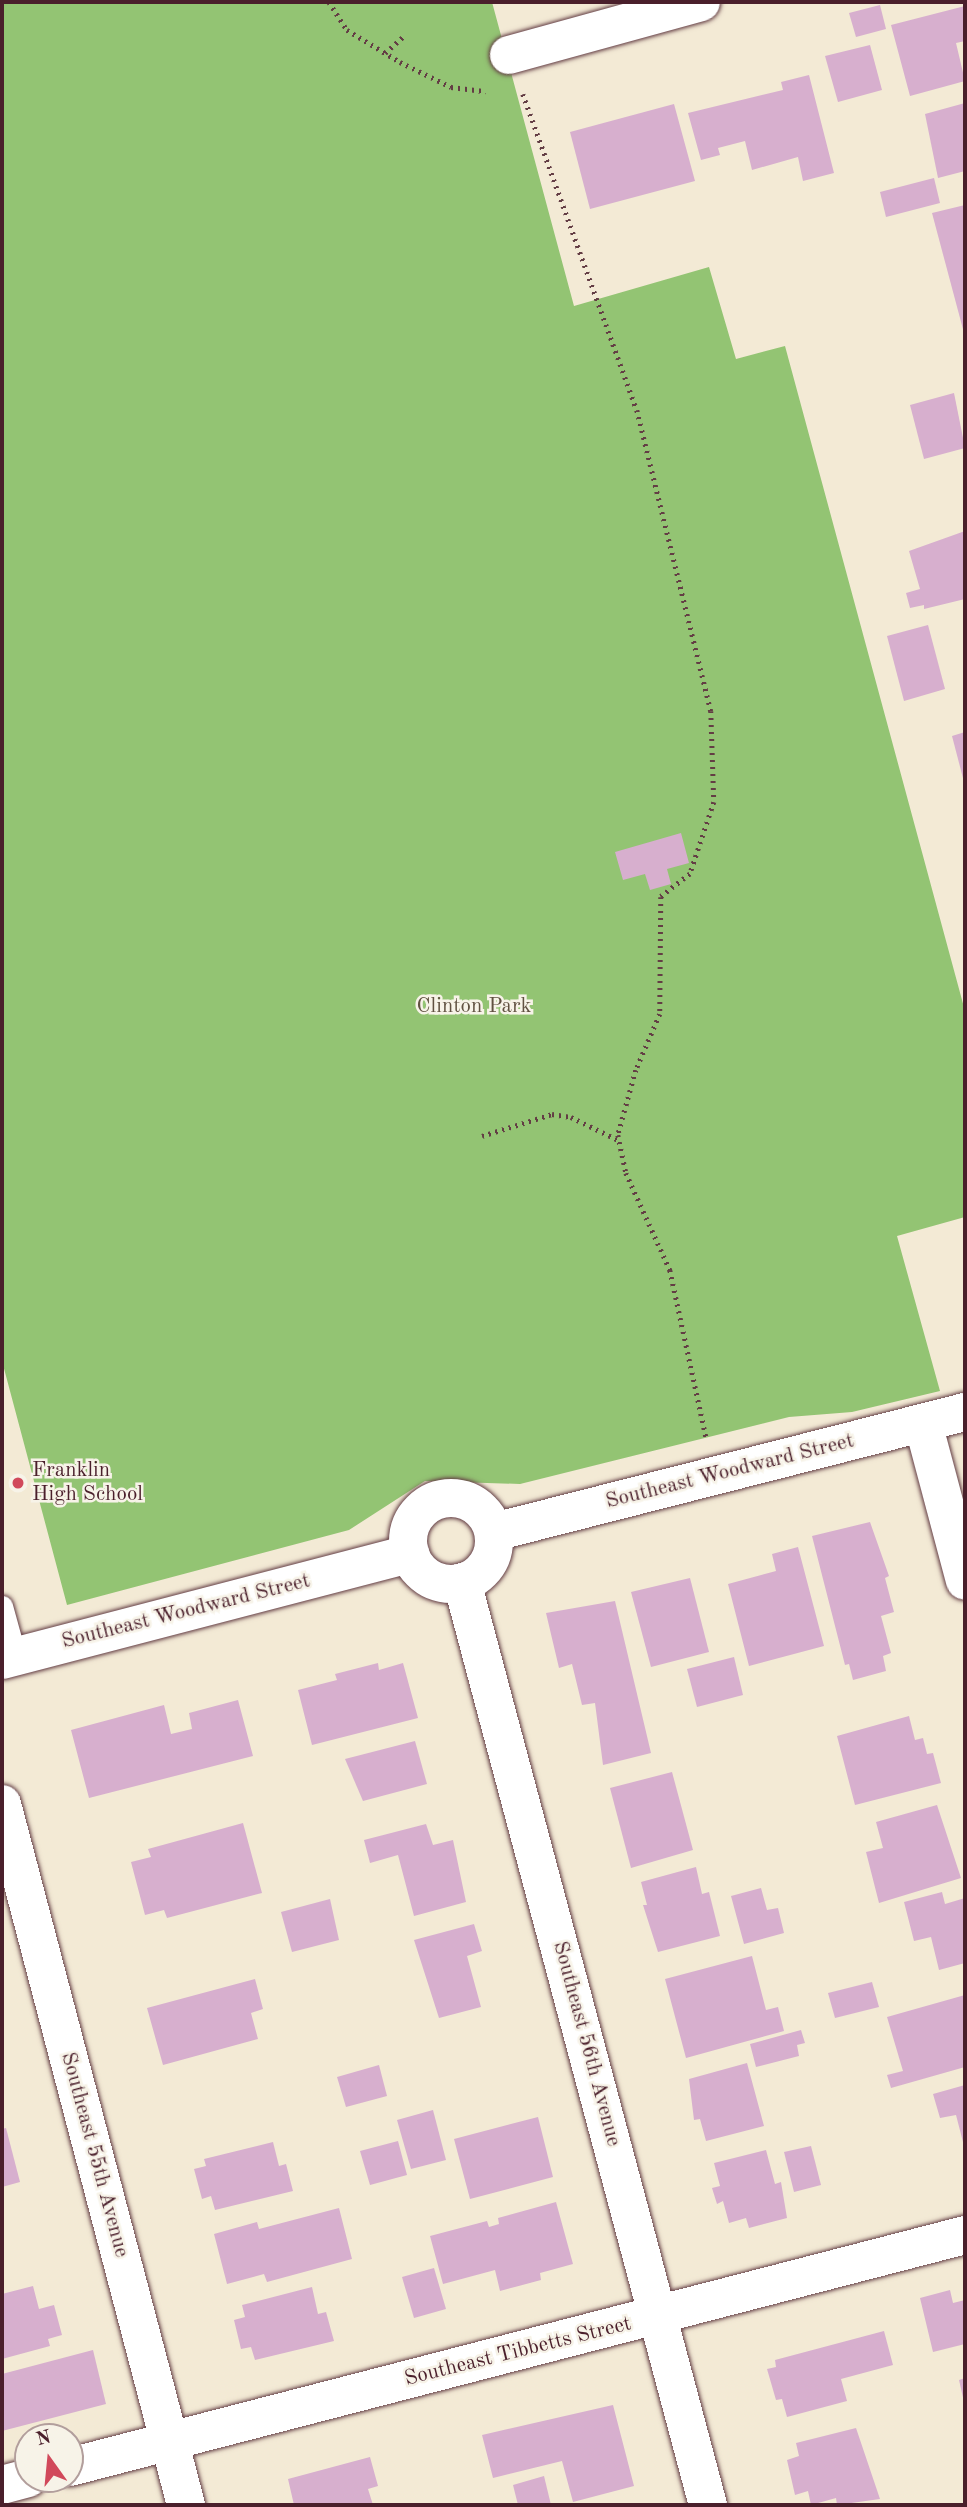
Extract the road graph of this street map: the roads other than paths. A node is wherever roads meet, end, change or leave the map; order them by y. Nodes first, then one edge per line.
1 (701, 2) edge
2 (510, 73) road end
3 (965, 1412) edge
4 (923, 1423) junction
5 (494, 1532) junction
6 (410, 1554) junction
7 (965, 1581) edge
8 (463, 1583) junction
9 (2, 1606) edge
10 (9, 1659) edge
11 (2, 1804) edge
12 (965, 2235) edge
13 (658, 2316) junction
14 (170, 2441) junction
15 (84, 2463) edge
16 (186, 2505) edge
17 (708, 2505) edge

1 - 2 street
3 - 4 street, Southeast Woodward Street
4 - 5 street, Southeast Woodward Street
4 - 7 street
5 - 6 street
5 - 8 street
6 - 8 street
6 - 10 street, Southeast Woodward Street
8 - 13 street, Southeast 56th Avenue
9 - 10 lane
11 - 14 street, Southeast 55th Avenue
12 - 13 street, Southeast Tibbetts Street
13 - 14 street, Southeast Tibbetts Street
13 - 17 street, Southeast 56th Avenue
14 - 15 street, Southeast Tibbetts Street
14 - 16 street, Southeast 55th Avenue

